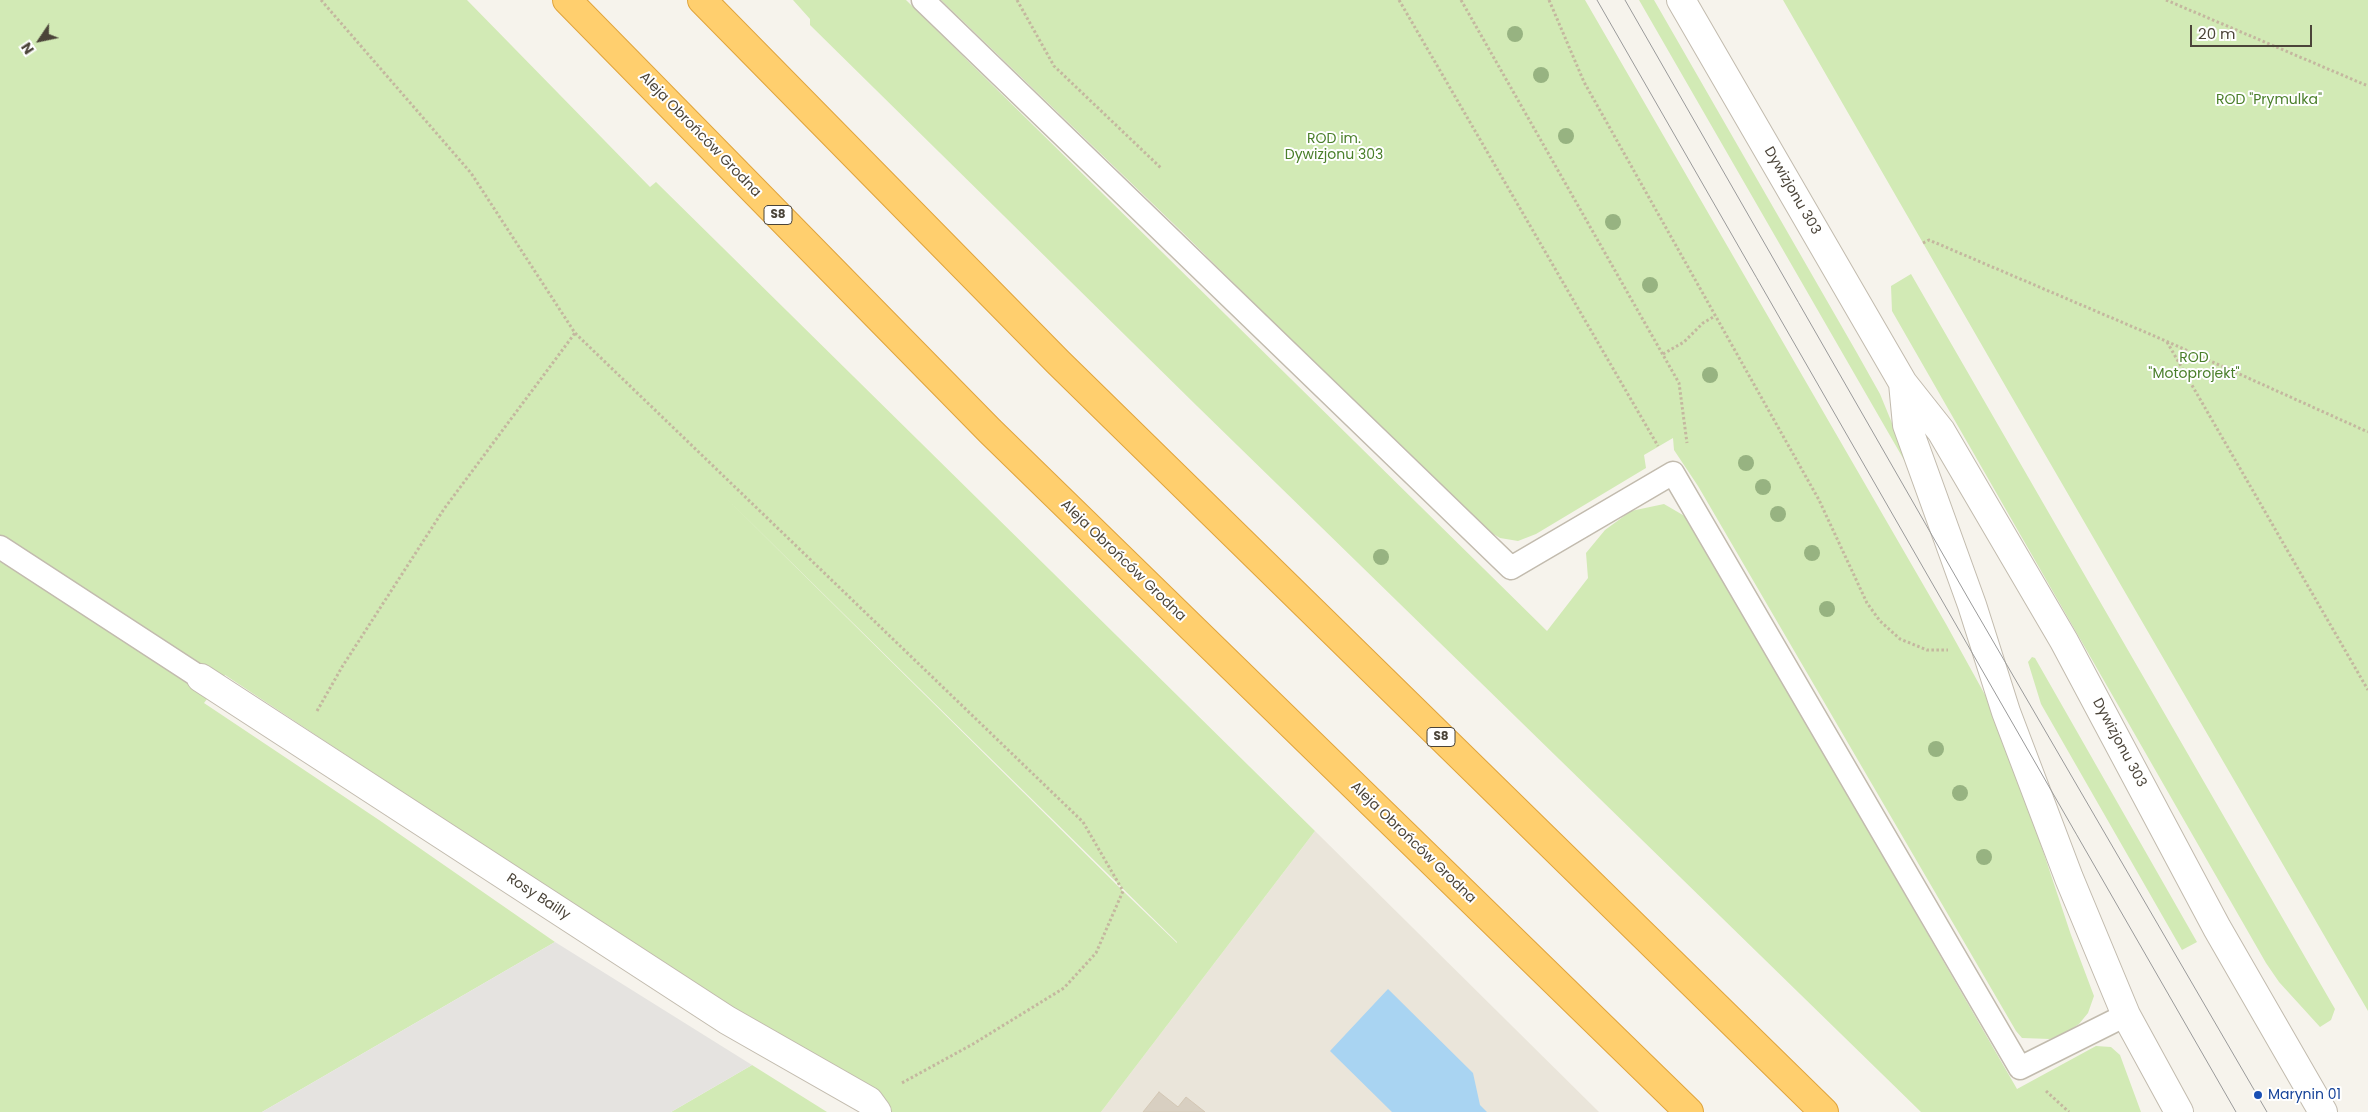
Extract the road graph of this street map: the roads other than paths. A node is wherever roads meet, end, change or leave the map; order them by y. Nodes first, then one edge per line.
1 (567, 0) edge
2 (702, 0) edge
3 (923, 0) edge
4 (1681, 0) edge
5 (1903, 382) junction
6 (0, 547) edge
7 (201, 678) joint
8 (2126, 1015) junction
9 (873, 1107) edge
10 (1689, 1112) edge
11 (1824, 1112) edge
12 (2179, 1112) edge
13 (2323, 1112) edge

1 - 10 highway, Aleja Obrońców Grodna / S8
2 - 11 highway, S8
3 - 8 lane
4 - 5 street, Dywizjonu 303
5 - 8 street, Dywizjonu 303
5 - 13 street, Dywizjonu 303
6 - 7 lane
7 - 9 street, Rosy Bailly
8 - 12 street, Dywizjonu 303

